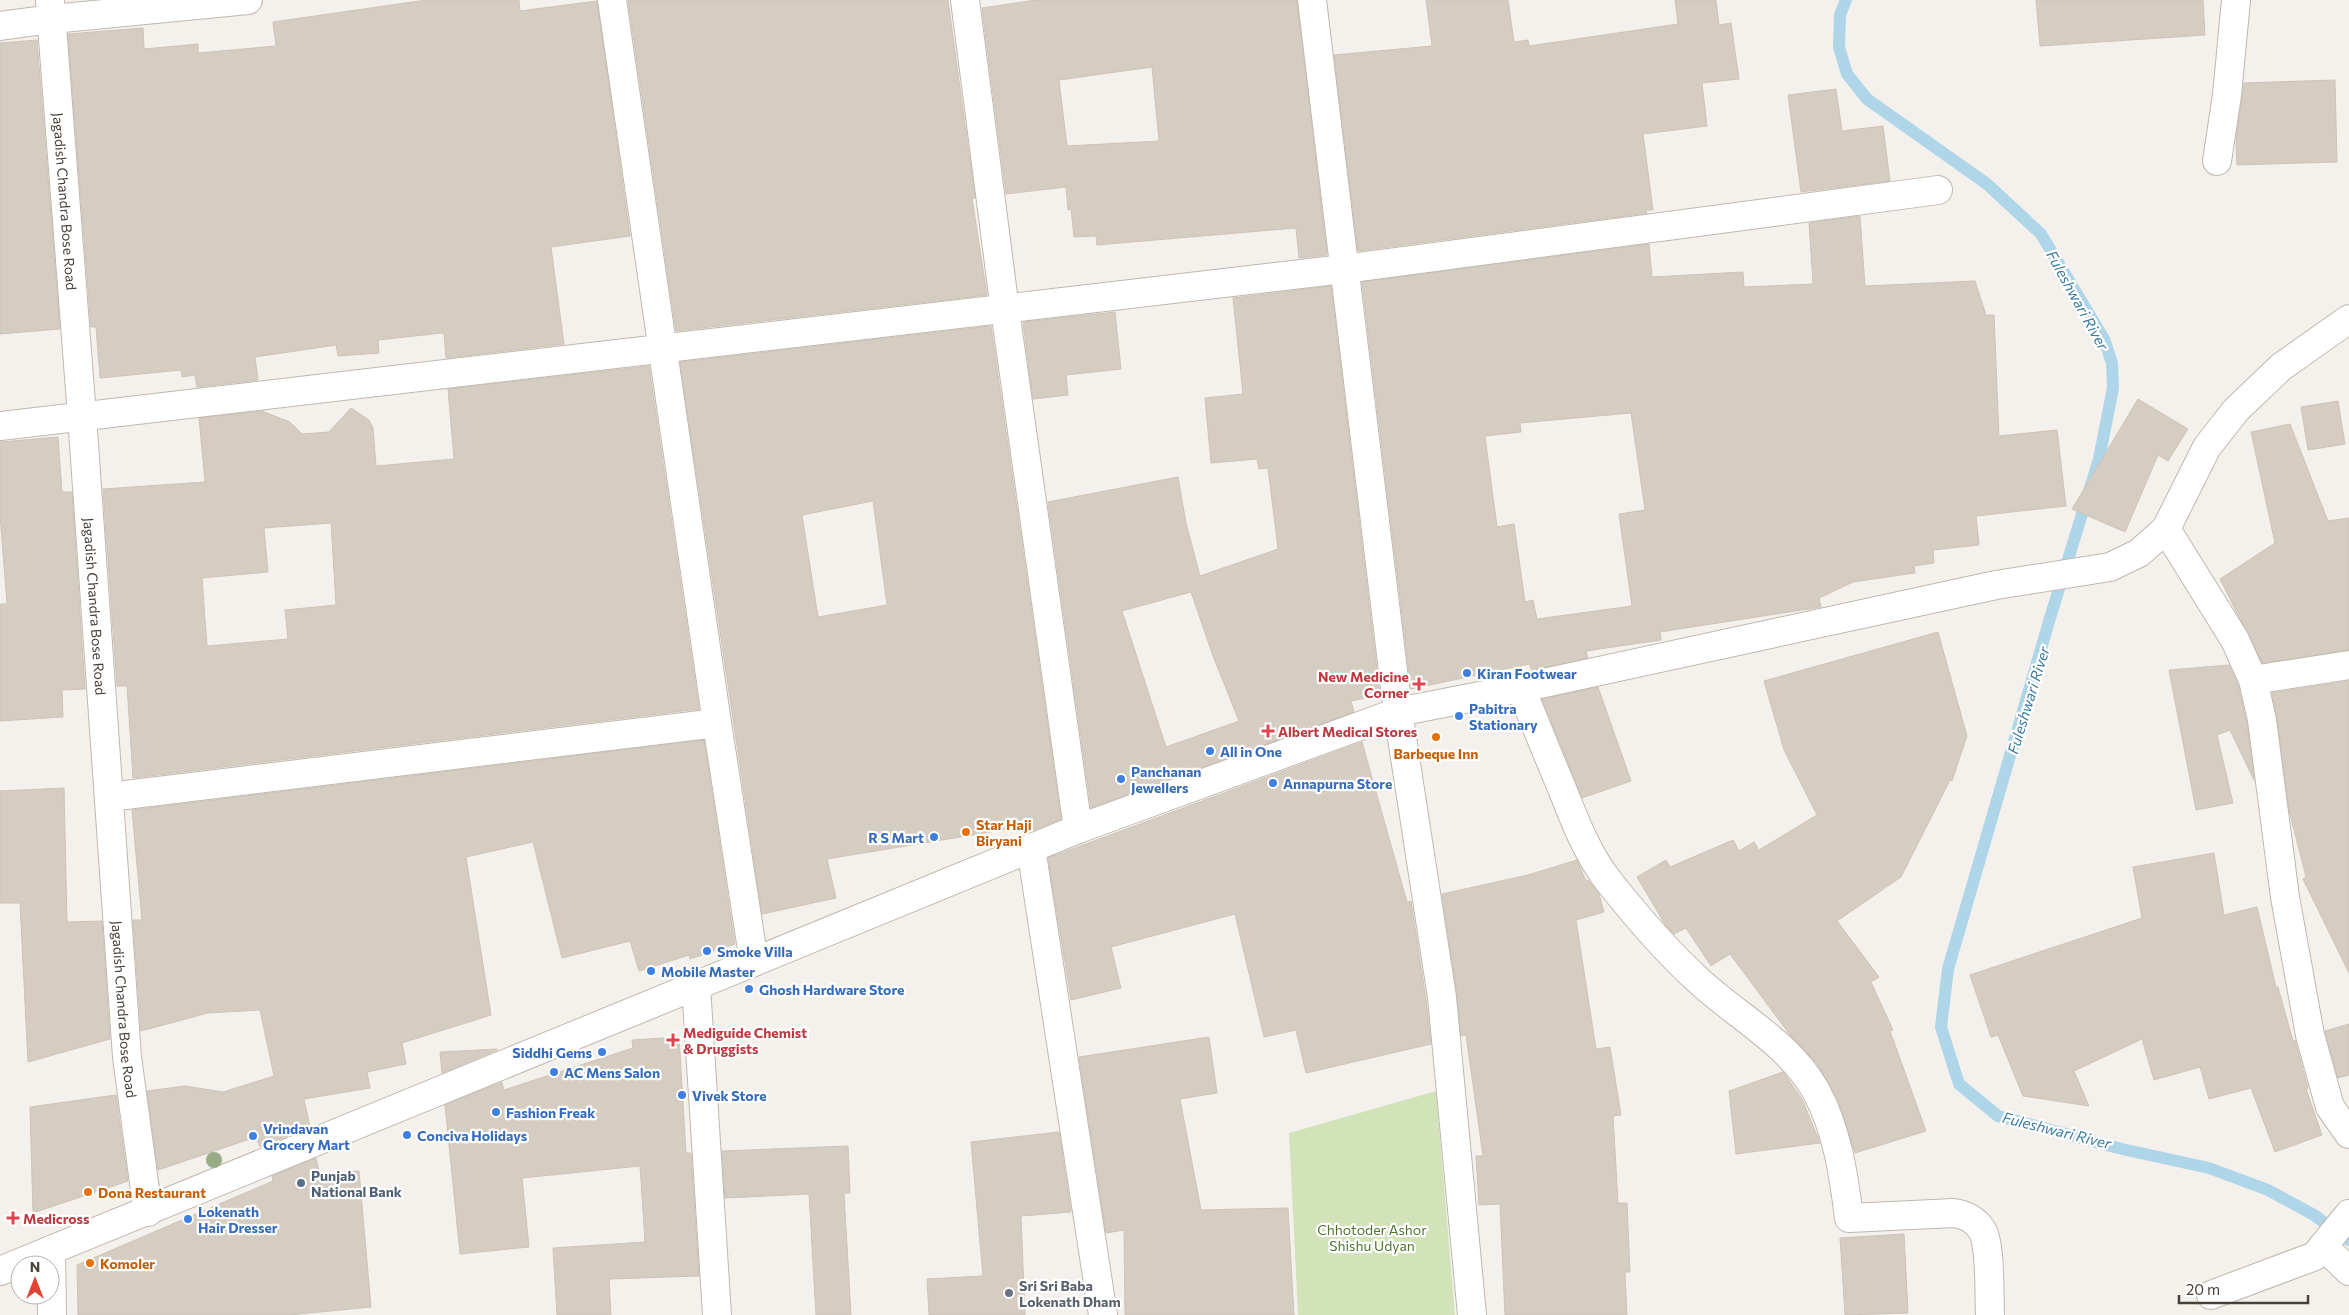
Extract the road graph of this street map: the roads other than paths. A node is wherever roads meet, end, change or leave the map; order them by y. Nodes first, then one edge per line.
1 (248, 0) edge
2 (612, 0) edge
3 (966, 0) edge
4 (1312, 0) edge
5 (2236, 0) edge
6 (51, 9) edge
7 (0, 26) edge
8 (2217, 161) dead end
9 (1938, 190) dead end
10 (1344, 270) junction
11 (1005, 310) junction
12 (2349, 319) edge
13 (662, 350) junction
14 (82, 416) junction
15 (0, 426) edge
16 (2166, 529) junction
17 (2349, 665) edge
18 (2253, 680) junction
19 (1521, 688) junction
20 (1398, 712) junction
21 (717, 723) junction
22 (109, 797) junction
23 (1078, 829) junction
24 (1031, 848) junction
25 (754, 962) junction
26 (696, 986) junction
27 (2349, 1134) edge
28 (148, 1212) junction
29 (2349, 1214) edge
30 (2326, 1243) junction
31 (50, 1250) junction
32 (0, 1271) edge
33 (2349, 1272) edge
34 (2211, 1295) dead end
35 (52, 1315) edge
36 (717, 1315) edge
37 (1103, 1315) edge
38 (1472, 1315) edge
39 (1990, 1315) edge

1 - 6 street
2 - 13 street
3 - 11 street
4 - 10 street
5 - 8 street
6 - 7 street
6 - 14 street, Jagadish Chandra Bose Road
9 - 10 street
10 - 11 street
10 - 20 street
11 - 13 street
11 - 23 street
12 - 16 street
13 - 14 street
13 - 21 street
14 - 15 street
14 - 22 street, Jagadish Chandra Bose Road
16 - 18 street
16 - 19 street
17 - 18 street
18 - 27 street
19 - 20 street
19 - 39 street
20 - 23 street
20 - 38 street
21 - 22 street
21 - 25 street
22 - 28 street, Jagadish Chandra Bose Road
23 - 24 street
24 - 25 street
24 - 37 street
25 - 26 street
26 - 28 street
26 - 36 street
28 - 31 street
29 - 30 street
30 - 33 street
30 - 34 street
31 - 32 street
31 - 35 street

